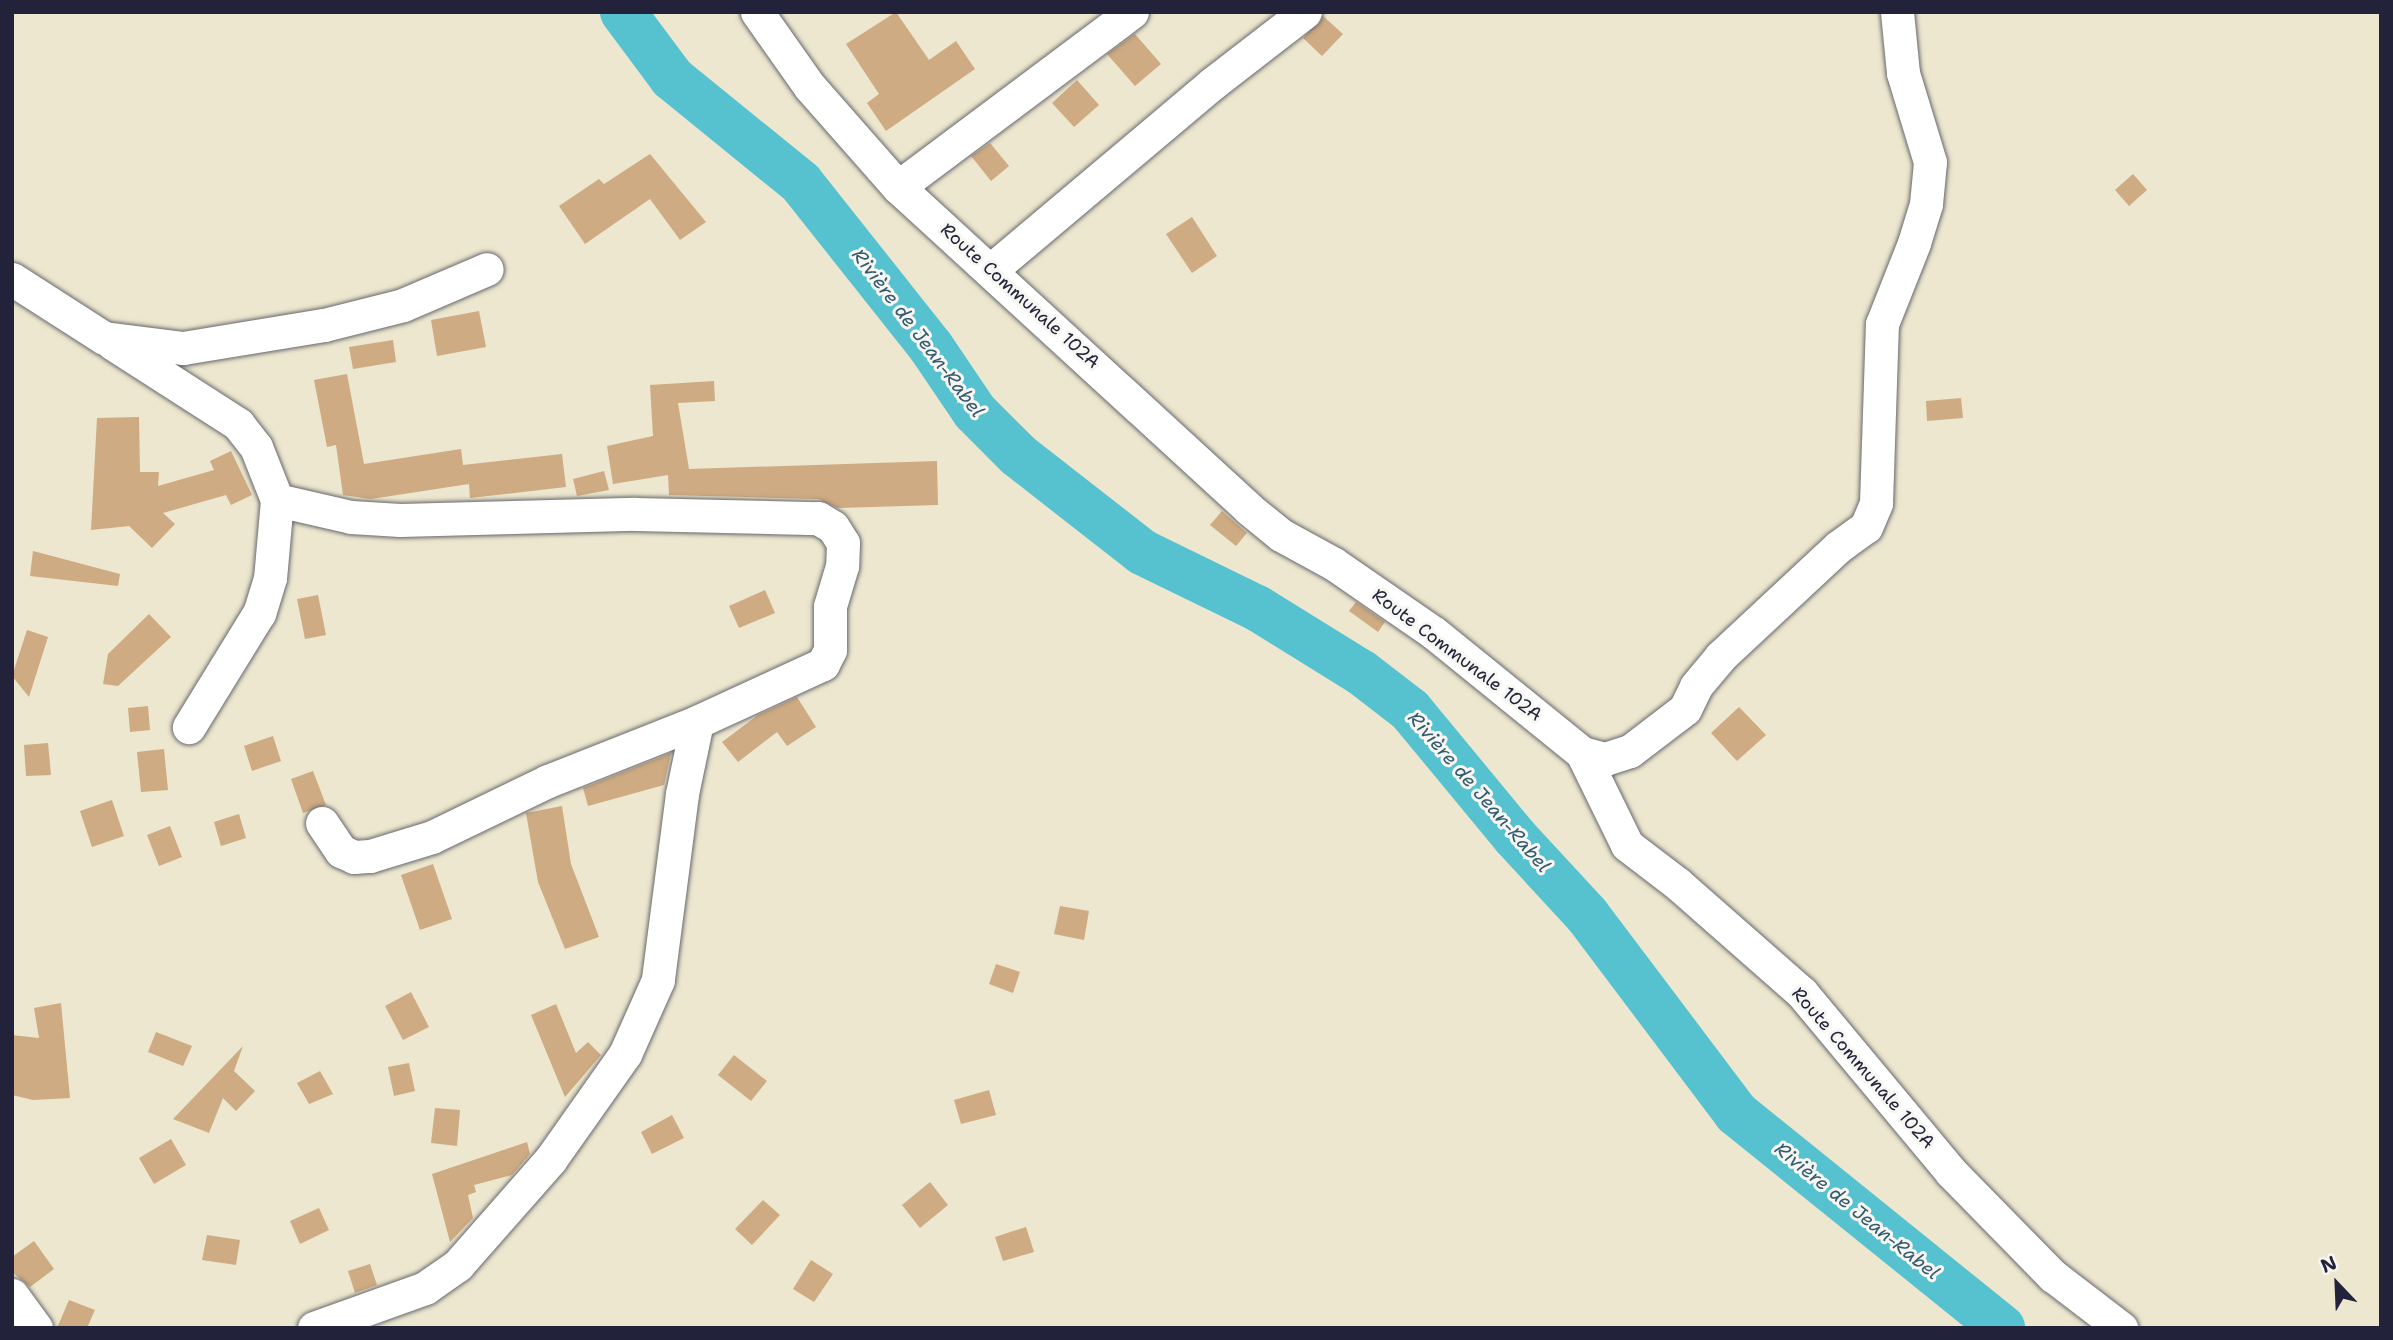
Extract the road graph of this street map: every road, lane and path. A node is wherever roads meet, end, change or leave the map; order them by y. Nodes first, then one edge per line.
1 (757, 12) edge
2 (1132, 12) edge
3 (1305, 12) edge
4 (1898, 12) edge
5 (898, 187) junction
6 (487, 269) dead end
7 (991, 271) junction
8 (12, 279) edge
9 (104, 338) junction
10 (276, 500) junction
11 (697, 722) junction
12 (189, 727) dead end
13 (1582, 753) junction
14 (322, 823) dead end
15 (12, 1295) edge
16 (36, 1328) edge
17 (314, 1328) edge
18 (2121, 1328) edge

1 - 5 street, Route Communale 102A
2 - 5 street
3 - 7 street
4 - 13 street
5 - 7 street, Route Communale 102A
6 - 9 street
7 - 13 street, Route Communale 102A
8 - 9 street
9 - 10 street
10 - 11 street
10 - 12 street
11 - 14 street
11 - 17 street
13 - 18 street, Route Communale 102A
15 - 16 street

